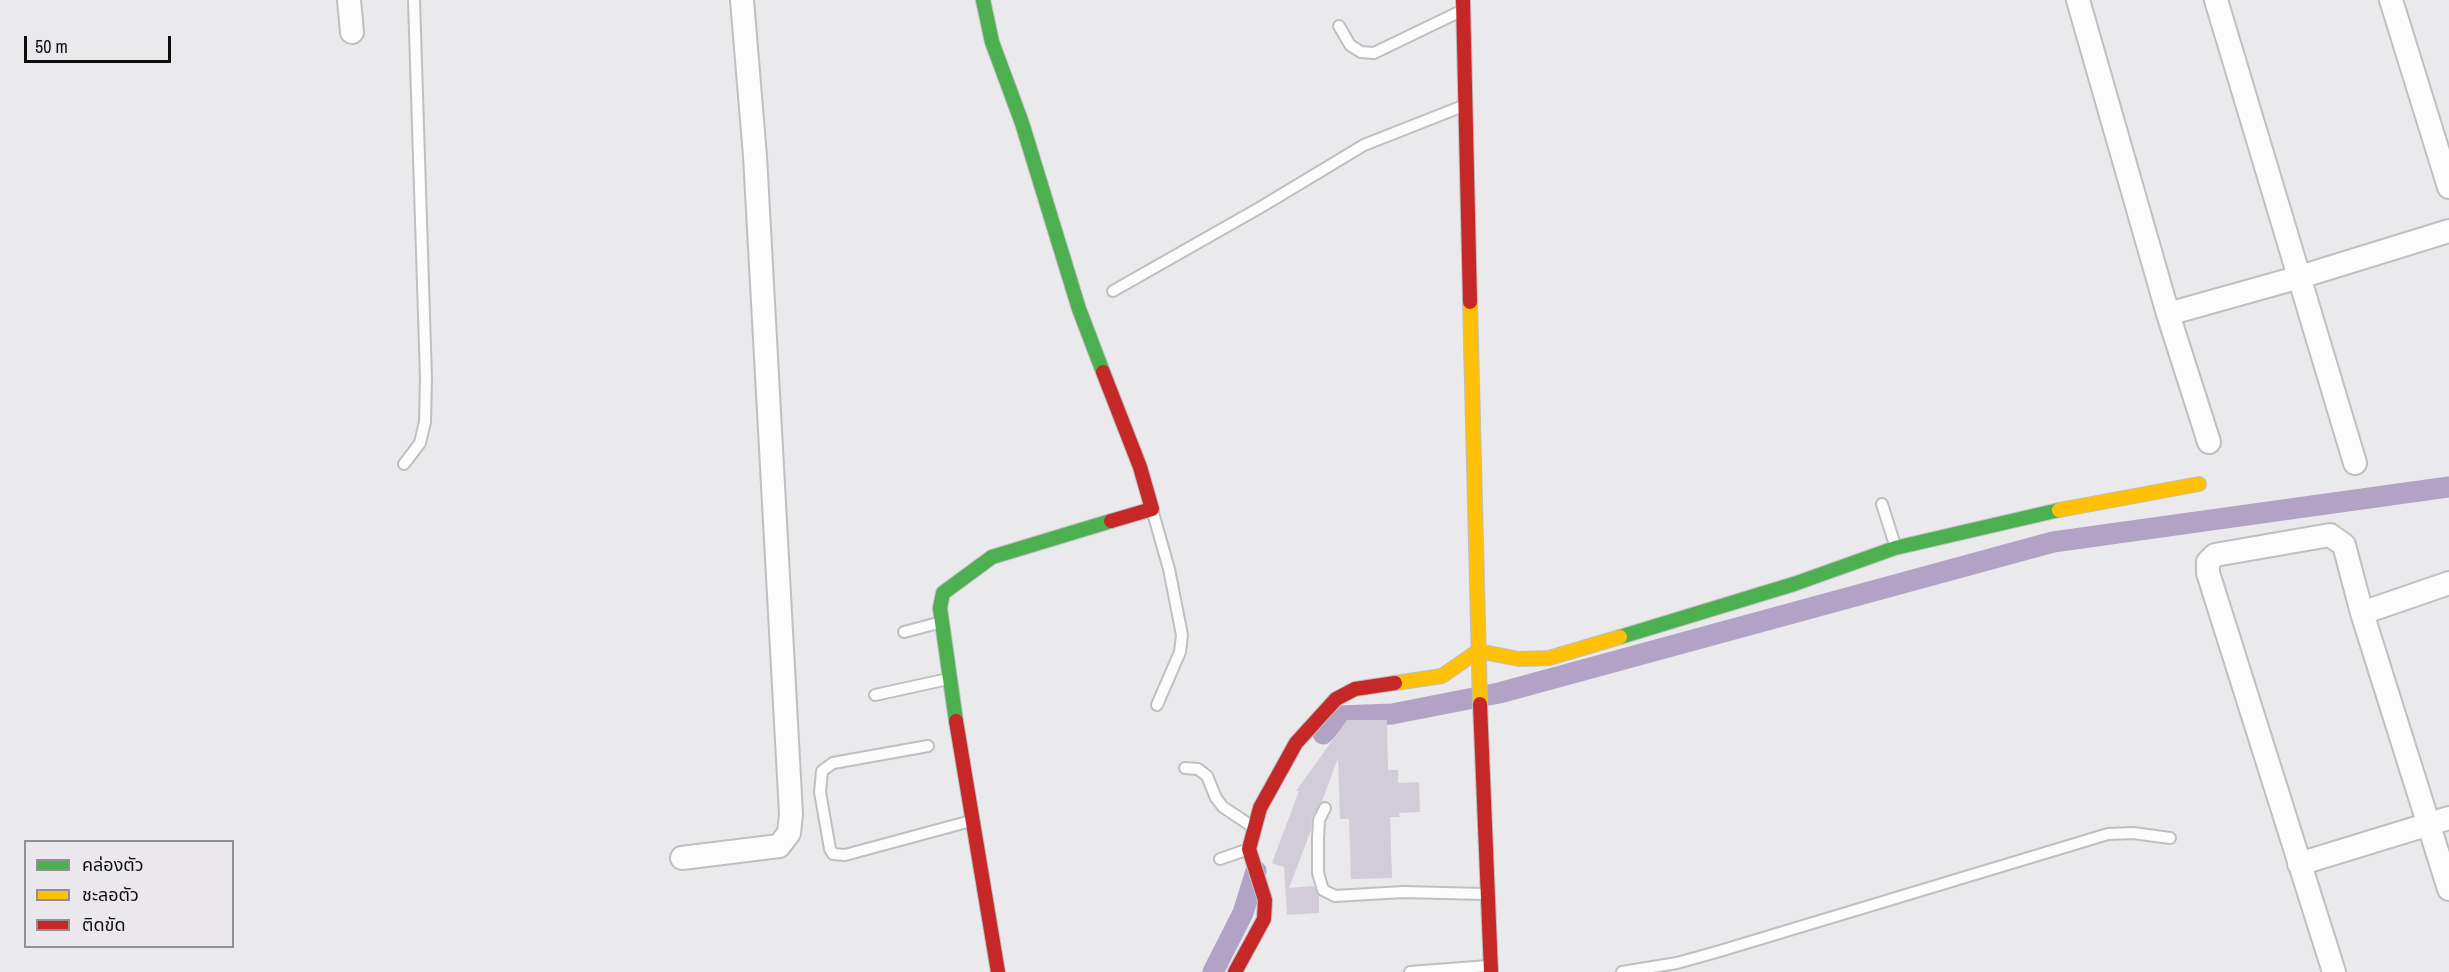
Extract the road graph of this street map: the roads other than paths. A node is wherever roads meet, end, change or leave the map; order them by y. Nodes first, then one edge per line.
1 (349, 0) edge
2 (414, 0) edge
3 (742, 0) edge
4 (983, 0) edge
5 (2078, 0) edge
6 (2216, 0) edge
7 (2391, 0) edge
8 (1463, 5) edge
9 (1339, 26) dead end
10 (352, 32) dead end
11 (1466, 105) junction
12 (2449, 187) edge
13 (2449, 231) edge
14 (2300, 277) junction
15 (1113, 291) dead end
16 (2168, 314) junction
17 (2209, 442) dead end
18 (2355, 463) dead end
19 (404, 464) dead end
20 (2199, 484) dead end
21 (1882, 504) dead end
22 (1152, 509) junction
23 (1895, 548) junction
24 (2449, 583) edge
25 (2362, 614) junction
26 (942, 622) junction
27 (904, 632) dead end
28 (1478, 651) junction
29 (949, 678) junction
30 (875, 695) dead end
31 (1157, 705) dead end
32 (928, 746) dead end
33 (1185, 768) dead end
34 (1325, 808) dead end
35 (973, 820) junction
36 (2439, 820) edge
37 (1253, 827) junction
38 (2170, 838) dead end
39 (1249, 849) junction
40 (682, 858) dead end
41 (1220, 859) dead end
42 (2299, 864) junction
43 (2449, 889) edge
44 (1488, 894) junction
45 (1491, 969) edge
46 (998, 972) edge
47 (1235, 972) edge
48 (1410, 972) edge
49 (1622, 972) edge
50 (2334, 972) edge

1 - 10 street
2 - 19 lane
3 - 40 street
4 - 22 street
5 - 16 street
6 - 14 street
7 - 12 street
8 - 9 lane
8 - 11 street
11 - 15 lane
11 - 28 street
13 - 14 street
14 - 16 street
14 - 18 street
16 - 17 street
20 - 23 street
21 - 23 lane
22 - 26 street
22 - 31 lane
23 - 28 street
24 - 25 street
25 - 36 street
25 - 42 street
26 - 27 lane
26 - 29 street
28 - 37 street
28 - 44 street
29 - 30 lane
29 - 35 street
32 - 35 lane
33 - 37 lane
34 - 44 lane
35 - 46 street
36 - 42 street
36 - 43 street
37 - 39 street
38 - 49 lane
39 - 41 lane
39 - 47 street
42 - 50 street
44 - 45 street
45 - 48 lane

